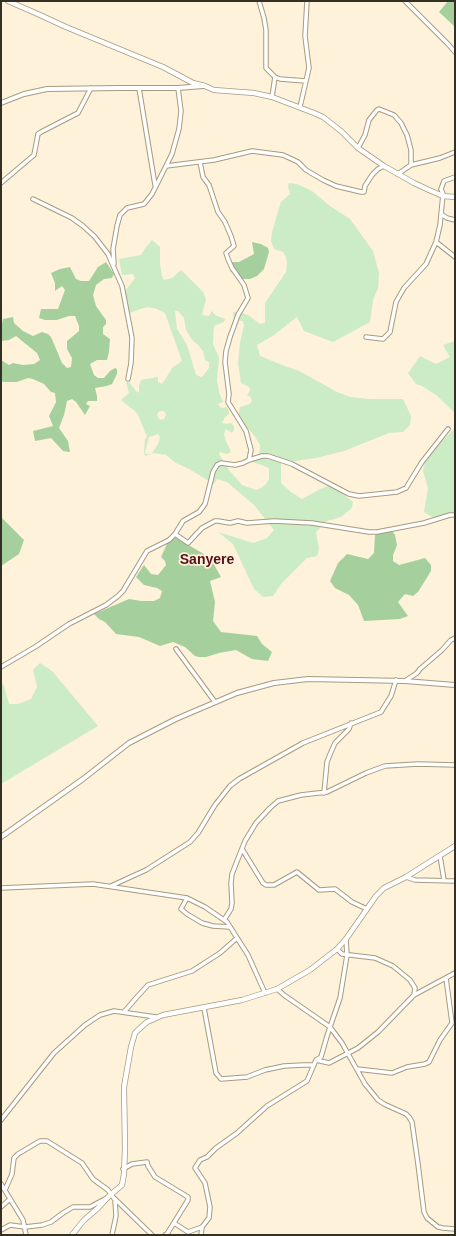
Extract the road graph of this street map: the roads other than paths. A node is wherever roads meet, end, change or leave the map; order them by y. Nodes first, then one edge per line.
1 (8, 1) edge
2 (263, 1) edge
3 (307, 1) edge
4 (405, 1) edge
5 (259, 3) edge
6 (455, 52) edge
7 (275, 77) junction
8 (306, 82) junction
9 (205, 86) junction
10 (91, 88) junction
11 (139, 88) junction
12 (178, 88) junction
13 (272, 97) junction
14 (1, 103) edge
15 (300, 107) junction
16 (358, 148) junction
17 (455, 152) edge
18 (200, 162) junction
19 (411, 165) junction
20 (166, 166) junction
21 (384, 166) junction
22 (398, 174) junction
23 (455, 177) edge
24 (1, 183) edge
25 (156, 186) junction
26 (442, 196) junction
27 (455, 197) edge
28 (32, 199) dead end
29 (441, 214) junction
30 (455, 220) edge
31 (436, 242) junction
32 (455, 257) edge
33 (114, 268) junction
34 (366, 337) dead end
35 (128, 379) dead end
36 (448, 429) dead end
37 (249, 460) junction
38 (455, 515) edge
39 (175, 534) junction
40 (455, 638) edge
41 (176, 649) dead end
42 (1, 667) edge
43 (396, 680) junction
44 (405, 680) junction
45 (455, 685) edge
46 (215, 702) junction
47 (351, 723) junction
48 (455, 765) edge
49 (324, 793) junction
50 (1, 837) edge
51 (455, 846) edge
52 (242, 849) junction
53 (440, 856) junction
54 (406, 877) junction
55 (444, 880) junction
56 (455, 881) edge
57 (111, 886) junction
58 (1, 888) edge
59 (187, 898) junction
60 (367, 909) junction
61 (224, 920) junction
62 (230, 927) junction
63 (237, 938) junction
64 (346, 939) junction
65 (337, 949) junction
66 (347, 955) junction
67 (455, 973) edge
68 (446, 978) junction
69 (277, 989) junction
70 (265, 993) junction
71 (414, 995) junction
72 (204, 1008) junction
73 (124, 1012) junction
74 (164, 1015) junction
75 (330, 1027) junction
76 (348, 1054) junction
77 (316, 1060) junction
78 (314, 1065) junction
79 (357, 1069) junction
80 (1, 1120) edge
81 (123, 1169) junction
82 (1, 1184) edge
83 (5, 1190) junction
84 (110, 1195) junction
85 (10, 1199) junction
86 (1, 1207) edge
87 (174, 1223) junction
88 (25, 1227) junction
89 (202, 1227) junction
90 (455, 1229) edge
91 (1, 1230) edge
92 (26, 1235) edge
93 (72, 1235) edge
94 (112, 1235) edge
95 (152, 1235) edge
96 (165, 1235) edge
97 (201, 1235) edge

1 - 9 main road
2 - 5 street
3 - 8 street
4 - 6 street
5 - 7 street
7 - 8 street
7 - 13 street
8 - 15 street
9 - 12 street
9 - 13 main road
10 - 11 street
10 - 14 street
10 - 24 street
11 - 12 street
11 - 25 street
12 - 20 street
13 - 15 main road
15 - 16 main road
16 - 19 street
16 - 21 main road
17 - 19 street
18 - 20 street
18 - 21 street
18 - 37 street
19 - 22 street
20 - 25 street
21 - 22 main road
22 - 26 main road
23 - 26 street
25 - 33 street
26 - 27 main road
26 - 29 street
28 - 33 street
29 - 30 street
29 - 31 street
31 - 32 street
31 - 34 street
33 - 35 street
36 - 37 street
37 - 39 street
38 - 39 street
39 - 42 street
40 - 44 street
41 - 46 street
43 - 44 street
43 - 46 street
43 - 47 street
44 - 45 street
46 - 50 street
47 - 49 street
47 - 57 street
48 - 49 street
49 - 52 street
51 - 53 main road
52 - 60 street
52 - 61 street
53 - 54 main road
53 - 55 street
54 - 55 street
54 - 60 main road
55 - 56 street
57 - 58 street
57 - 59 street
59 - 61 street
59 - 62 street
60 - 64 main road
61 - 62 street
62 - 63 street
63 - 70 street
63 - 73 street
64 - 65 main road
64 - 66 street
65 - 66 street
65 - 69 main road
66 - 71 street
66 - 75 street
67 - 68 street
68 - 71 street
68 - 79 street
69 - 70 main road
69 - 75 street
70 - 72 main road
71 - 76 street
72 - 74 main road
72 - 78 street
73 - 74 street
73 - 80 street
74 - 81 main road
75 - 76 street
75 - 77 street
76 - 77 street
76 - 79 street
77 - 78 street
78 - 89 street
79 - 90 street
81 - 84 main road
81 - 87 street
82 - 83 street
83 - 84 street
83 - 85 street
84 - 88 street
84 - 93 main road
84 - 94 street
84 - 95 street
85 - 86 street
85 - 88 street
87 - 89 street
87 - 96 street
88 - 91 street
88 - 92 street
89 - 97 street

